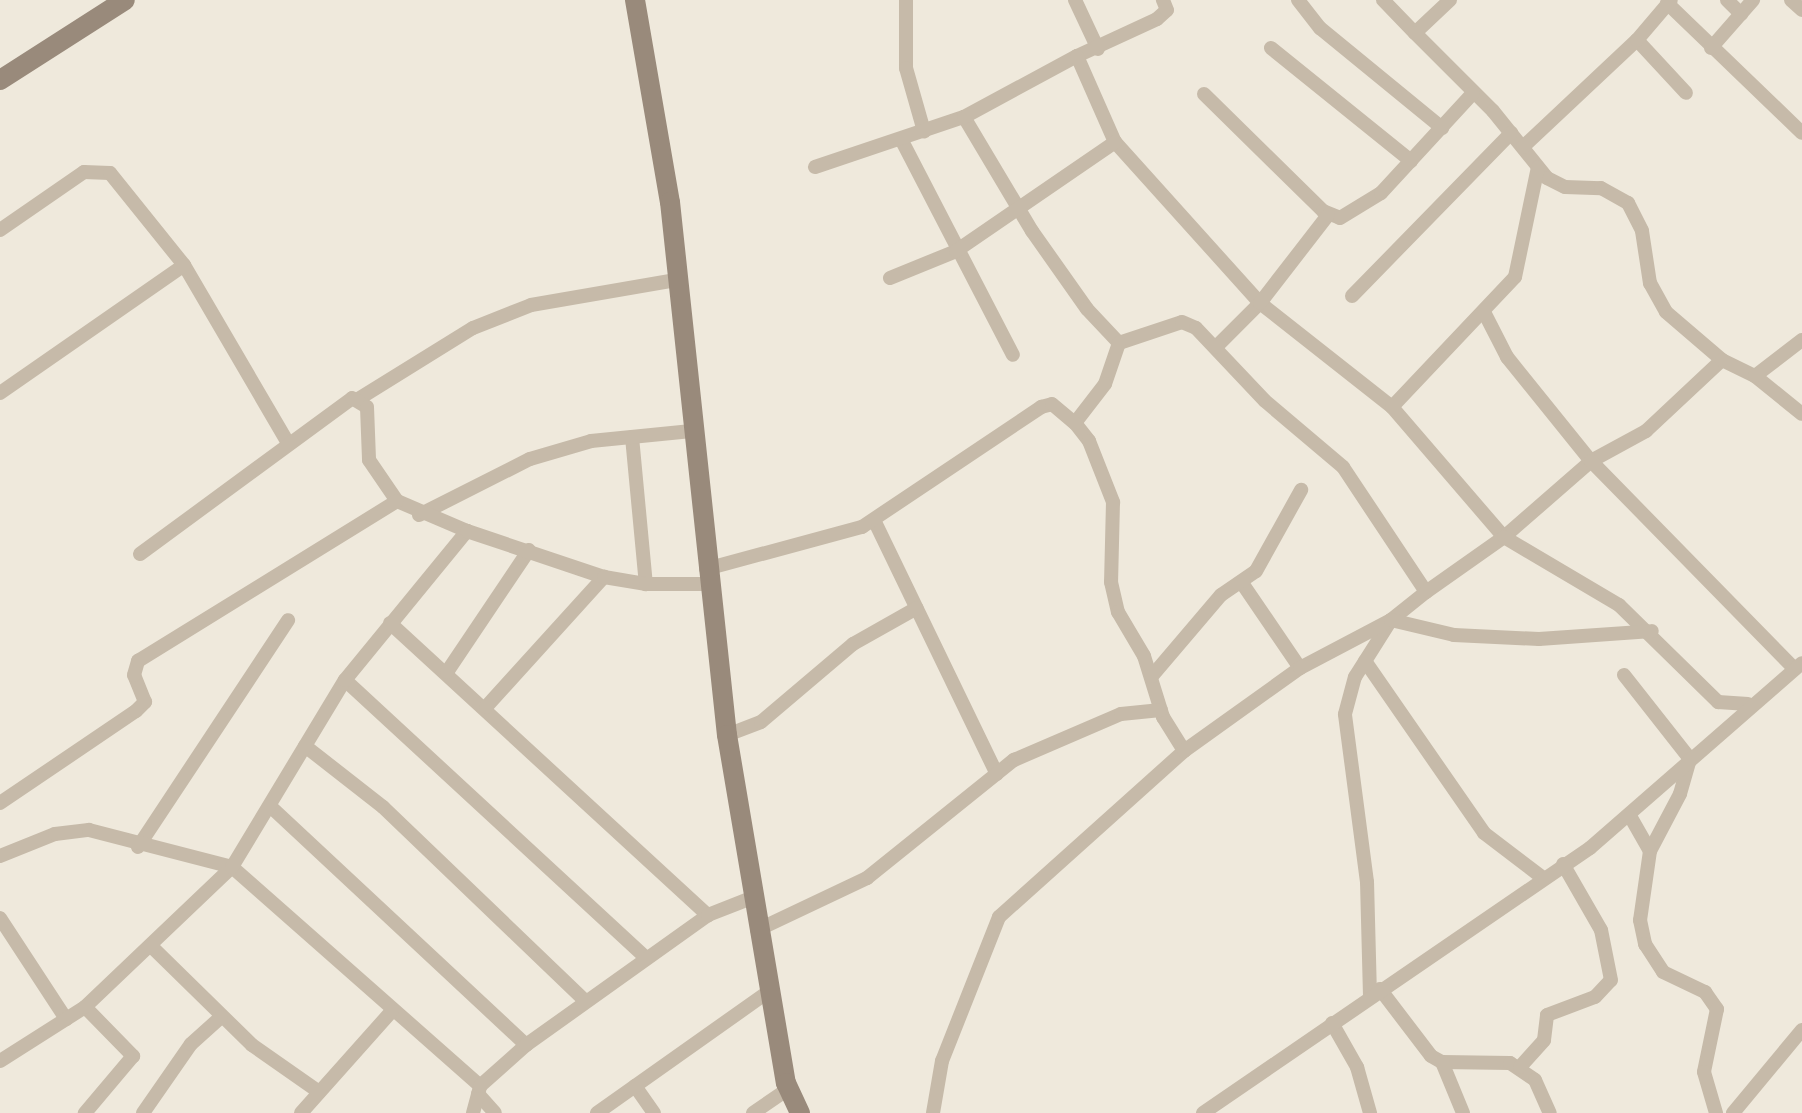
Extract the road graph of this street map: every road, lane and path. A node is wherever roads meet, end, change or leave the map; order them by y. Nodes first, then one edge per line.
1 (125, 0) edge
2 (635, 0) edge
3 (906, 0) edge
4 (1075, 0) edge
5 (1163, 0) edge
6 (1298, 0) edge
7 (1383, 0) edge
8 (1450, 0) edge
9 (1727, 0) edge
10 (1753, 0) edge
11 (1791, 0) edge
12 (1668, 2) edge
13 (1802, 10) edge
14 (1741, 14) junction
15 (1415, 33) junction
16 (1637, 40) junction
17 (1271, 48) dead end
18 (1711, 48) junction
19 (1098, 49) junction
20 (1077, 56) junction
21 (0, 80) edge
22 (1473, 93) junction
23 (1686, 93) dead end
24 (1204, 94) dead end
25 (964, 117) junction
26 (1442, 128) junction
27 (924, 131) junction
28 (1511, 133) junction
29 (1802, 133) edge
30 (901, 139) junction
31 (1115, 142) junction
32 (1523, 147) junction
33 (1411, 161) junction
34 (815, 167) dead end
35 (1538, 167) junction
36 (1019, 205) junction
37 (1328, 215) junction
38 (0, 230) edge
39 (956, 251) junction
40 (184, 265) junction
41 (890, 278) dead end
42 (676, 280) junction
43 (1352, 296) dead end
44 (1260, 303) junction
45 (1484, 312) junction
46 (1802, 340) edge
47 (1119, 343) junction
48 (1216, 347) junction
49 (1013, 355) dead end
50 (1722, 360) junction
51 (1755, 376) junction
52 (0, 393) edge
53 (360, 398) junction
54 (1392, 407) junction
55 (1802, 414) edge
56 (1075, 423) junction
57 (692, 431) junction
58 (632, 437) junction
59 (287, 441) junction
60 (1591, 461) junction
61 (1301, 490) dead end
62 (397, 501) junction
63 (419, 515) junction
64 (874, 520) junction
65 (467, 531) junction
66 (1504, 537) junction
67 (529, 550) junction
68 (140, 554) dead end
69 (707, 576) junction
70 (604, 577) junction
71 (1242, 583) junction
72 (646, 584) junction
73 (1426, 592) junction
74 (917, 608) junction
75 (288, 620) dead end
76 (1391, 620) junction
77 (390, 623) junction
78 (1652, 631) junction
79 (1365, 661) junction
80 (1798, 666) edge
81 (1300, 668) junction
82 (447, 672) junction
83 (1624, 675) dead end
84 (1152, 676) junction
85 (345, 680) junction
86 (1718, 702) junction
87 (1748, 704) junction
88 (486, 707) junction
89 (1161, 710) junction
90 (1722, 727) junction
91 (727, 735) junction
92 (305, 746) junction
93 (1184, 751) junction
94 (1690, 759) junction
95 (997, 774) junction
96 (0, 803) edge
97 (271, 807) junction
98 (1630, 816) junction
99 (138, 847) junction
100 (2, 851) edge
101 (1650, 851) junction
102 (1563, 864) junction
103 (232, 867) junction
104 (1543, 878) junction
105 (754, 897) junction
106 (708, 915) junction
107 (0, 918) edge
108 (757, 930) junction
109 (151, 946) junction
110 (646, 958) junction
111 (769, 991) junction
112 (1375, 993) junction
113 (586, 1002) junction
114 (85, 1007) junction
115 (392, 1011) junction
116 (221, 1017) junction
117 (66, 1019) junction
118 (1332, 1023) junction
119 (1802, 1030) edge
120 (526, 1045) junction
121 (0, 1061) edge
122 (1442, 1062) junction
123 (1520, 1067) junction
124 (635, 1086) junction
125 (788, 1089) junction
126 (479, 1090) junction
127 (319, 1092) junction
128 (85, 1113) edge
129 (143, 1113) edge
130 (301, 1113) edge
131 (473, 1113) edge
132 (495, 1113) edge
133 (597, 1113) edge
134 (654, 1113) edge
135 (753, 1113) edge
136 (800, 1113) edge
137 (933, 1113) edge
138 (1203, 1113) edge
139 (1370, 1113) edge
140 (1463, 1113) edge
141 (1550, 1113) edge
142 (1716, 1113) edge
143 (1733, 1113) edge

1 - 21 street
2 - 42 street
3 - 27 street
4 - 19 street
5 - 19 street
6 - 26 street
7 - 15 street
8 - 15 street
9 - 14 street
10 - 14 street
11 - 13 street
12 - 16 street
12 - 18 street
14 - 18 street
15 - 22 street
16 - 23 street
16 - 32 street
17 - 33 street
18 - 29 street
19 - 20 street
20 - 25 street
20 - 31 street
22 - 26 street
22 - 28 street
24 - 37 street
25 - 27 street
25 - 36 street
26 - 33 street
27 - 30 street
28 - 32 street
28 - 43 street
30 - 34 street
30 - 39 street
31 - 36 street
31 - 44 street
32 - 35 street
33 - 37 street
35 - 45 street
35 - 50 street
36 - 39 street
36 - 47 street
37 - 44 street
38 - 40 street
39 - 41 street
39 - 49 street
40 - 52 street
40 - 59 street
42 - 53 street
42 - 57 street
44 - 48 street
44 - 54 street
45 - 54 street
45 - 60 street
46 - 51 street
47 - 48 street
47 - 56 street
48 - 73 street
50 - 51 street
50 - 60 street
51 - 55 street
53 - 59 street
53 - 62 street
54 - 66 street
56 - 64 street
56 - 84 street
57 - 58 street
57 - 69 street
58 - 63 street
58 - 72 street
59 - 68 street
60 - 66 street
60 - 80 street
61 - 71 street
62 - 63 street
62 - 96 street
63 - 65 street
64 - 69 street
64 - 74 street
65 - 67 street
65 - 77 street
66 - 73 street
66 - 78 street
67 - 70 street
67 - 82 street
69 - 72 street
69 - 91 street
70 - 72 street
70 - 88 street
71 - 81 street
71 - 84 street
73 - 76 street
74 - 91 street
74 - 95 street
75 - 99 street
76 - 78 street
76 - 79 street
76 - 81 street
77 - 82 street
77 - 85 street
78 - 86 street
79 - 104 street
79 - 112 street
80 - 87 street
81 - 93 street
82 - 88 street
83 - 94 street
84 - 89 street
85 - 92 street
85 - 110 street
86 - 87 street
86 - 90 street
87 - 90 street
88 - 106 street
89 - 93 street
89 - 95 street
90 - 94 street
91 - 105 street
92 - 97 street
92 - 113 street
93 - 137 street
94 - 98 street
94 - 101 street
95 - 108 street
97 - 103 street
97 - 120 street
98 - 101 street
98 - 102 street
99 - 100 street
99 - 103 street
101 - 142 street
102 - 104 street
102 - 123 street
103 - 109 street
103 - 115 street
104 - 112 street
105 - 106 street
105 - 108 street
106 - 110 street
107 - 117 street
108 - 111 street
109 - 114 street
109 - 116 street
110 - 113 street
111 - 124 street
111 - 125 street
112 - 118 street
112 - 122 street
113 - 120 street
114 - 117 street
114 - 128 street
115 - 126 street
115 - 127 street
116 - 127 street
116 - 129 street
117 - 121 street
118 - 138 street
118 - 139 street
119 - 143 street
120 - 126 street
122 - 123 street
122 - 140 street
123 - 141 street
124 - 133 street
124 - 134 street
125 - 135 street
125 - 136 street
126 - 131 street
126 - 132 street
127 - 130 street

